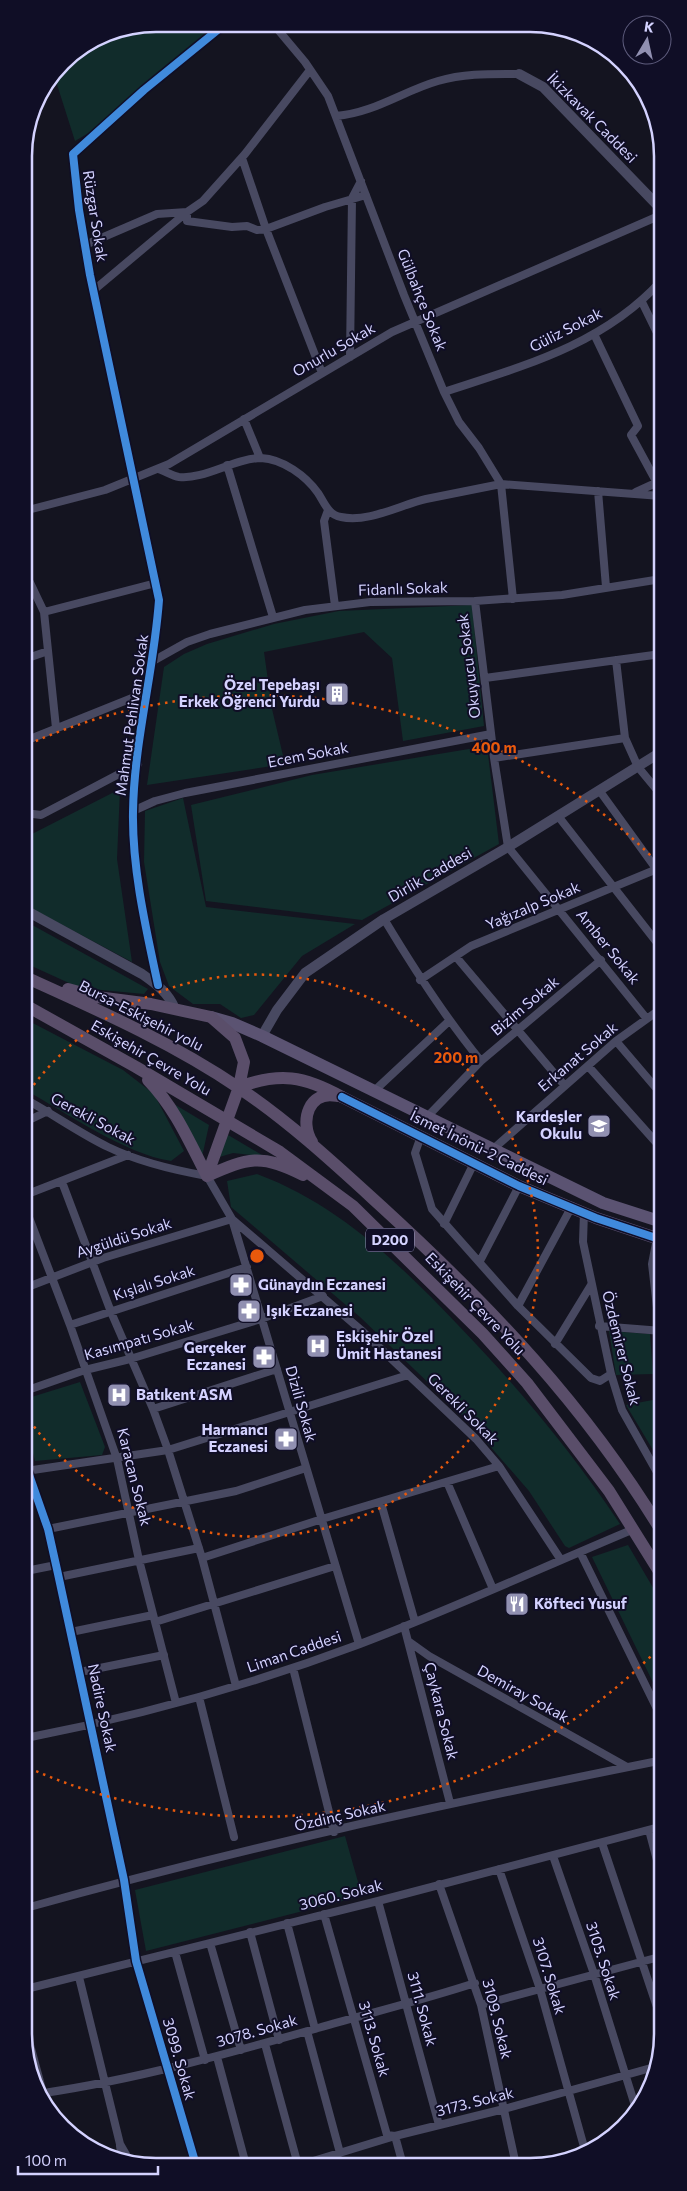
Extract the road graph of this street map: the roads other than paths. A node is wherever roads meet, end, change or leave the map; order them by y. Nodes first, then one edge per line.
1 (214, 33) edge
2 (281, 33) edge
3 (310, 70) junction
4 (519, 74) joint
5 (336, 116) junction
6 (242, 158) junction
7 (361, 180) junction
8 (366, 195) junction
9 (352, 198) junction
10 (654, 202) edge
11 (188, 212) junction
12 (654, 218) edge
13 (266, 229) junction
14 (85, 245) junction
15 (654, 289) edge
16 (94, 290) junction
17 (642, 302) junction
18 (416, 322) junction
19 (654, 327) edge
20 (594, 334) junction
21 (350, 356) junction
22 (322, 373) junction
23 (444, 392) junction
24 (244, 419) junction
25 (260, 458) junction
26 (227, 466) junction
27 (158, 469) junction
28 (654, 474) edge
29 (134, 479) junction
30 (501, 484) junction
31 (654, 484) edge
32 (598, 491) junction
33 (634, 493) junction
34 (654, 495) edge
35 (33, 509) edge
36 (328, 510) junction
37 (654, 580) edge
38 (156, 583) junction
39 (606, 587) junction
40 (33, 590) edge
41 (514, 599) junction
42 (474, 601) junction
43 (335, 606) junction
44 (44, 612) junction
45 (273, 617) junction
46 (48, 650) junction
47 (654, 655) edge
48 (33, 656) edge
49 (153, 660) junction
50 (616, 660) junction
51 (485, 678) junction
52 (147, 692) junction
53 (56, 728) junction
54 (491, 734) junction
55 (33, 738) edge
56 (625, 738) junction
57 (654, 757) edge
58 (494, 758) junction
59 (138, 764) junction
60 (638, 767) junction
61 (654, 786) edge
62 (599, 790) junction
63 (133, 811) junction
64 (33, 814) edge
65 (558, 816) junction
66 (508, 848) junction
67 (654, 863) edge
68 (654, 870) edge
69 (612, 888) junction
70 (559, 909) junction
71 (33, 914) edge
72 (384, 919) junction
73 (654, 939) edge
74 (457, 958) junction
75 (601, 960) junction
76 (33, 979) edge
77 (420, 980) junction
78 (33, 981) edge
79 (158, 985) junction
80 (33, 1009) edge
81 (175, 1009) junction
82 (654, 1014) edge
83 (211, 1017) junction
84 (648, 1018) junction
85 (448, 1022) junction
86 (516, 1030) junction
87 (262, 1036) junction
88 (616, 1041) junction
89 (481, 1061) junction
90 (588, 1066) junction
91 (136, 1067) junction
92 (565, 1086) junction
93 (654, 1086) edge
94 (239, 1088) junction
95 (374, 1092) junction
96 (342, 1097) junction
97 (32, 1103) edge
98 (48, 1111) junction
99 (32, 1118) edge
100 (426, 1118) junction
101 (226, 1121) junction
102 (421, 1136) junction
103 (654, 1140) edge
104 (314, 1145) junction
105 (492, 1150) junction
106 (128, 1155) junction
107 (474, 1162) junction
108 (207, 1176) junction
109 (62, 1182) junction
110 (519, 1186) junction
111 (32, 1192) edge
112 (338, 1194) junction
113 (578, 1209) junction
114 (232, 1219) junction
115 (654, 1219) edge
116 (444, 1224) junction
117 (32, 1227) edge
118 (654, 1237) edge
119 (654, 1257) edge
120 (94, 1261) junction
121 (480, 1261) junction
122 (247, 1267) junction
123 (51, 1278) junction
124 (654, 1281) edge
125 (32, 1285) edge
126 (591, 1285) junction
127 (323, 1296) junction
128 (518, 1306) junction
129 (111, 1312) junction
130 (261, 1319) junction
131 (70, 1325) junction
132 (599, 1326) junction
133 (654, 1331) edge
134 (555, 1344) junction
135 (130, 1359) junction
136 (277, 1369) junction
137 (85, 1370) junction
138 (611, 1374) junction
139 (408, 1375) junction
140 (32, 1386) edge
141 (153, 1409) junction
142 (290, 1412) junction
143 (168, 1450) junction
144 (117, 1459) junction
145 (500, 1466) junction
146 (654, 1467) edge
147 (32, 1468) edge
148 (306, 1468) junction
149 (447, 1482) junction
150 (32, 1486) edge
151 (183, 1502) junction
152 (381, 1502) junction
153 (130, 1512) junction
154 (322, 1519) junction
155 (654, 1519) edge
156 (634, 1528) junction
157 (48, 1529) junction
158 (199, 1548) junction
159 (580, 1552) junction
160 (202, 1558) junction
161 (139, 1560) junction
162 (561, 1560) junction
163 (654, 1562) edge
164 (56, 1565) junction
165 (335, 1566) junction
166 (32, 1570) edge
167 (59, 1577) junction
168 (493, 1589) junction
169 (213, 1605) junction
170 (154, 1619) junction
171 (415, 1622) junction
172 (404, 1626) junction
173 (71, 1632) junction
174 (408, 1641) junction
175 (360, 1644) junction
176 (164, 1655) junction
177 (293, 1668) junction
178 (80, 1672) junction
179 (236, 1686) junction
180 (199, 1697) junction
181 (176, 1703) junction
182 (654, 1703) edge
183 (91, 1724) junction
184 (32, 1737) edge
185 (654, 1762) edge
186 (627, 1767) junction
187 (450, 1804) junction
188 (654, 1829) edge
189 (649, 1830) junction
190 (334, 1832) junction
191 (234, 1837) dead end
192 (602, 1842) junction
193 (654, 1849) edge
194 (553, 1856) junction
195 (499, 1870) junction
196 (124, 1880) junction
197 (438, 1884) junction
198 (378, 1901) junction
199 (32, 1907) edge
200 (324, 1914) junction
201 (287, 1923) junction
202 (250, 1932) junction
203 (210, 1943) junction
204 (175, 1952) junction
205 (654, 1958) edge
206 (136, 1960) junction
207 (643, 1961) junction
208 (594, 1974) junction
209 (79, 1977) junction
210 (475, 1983) junction
211 (32, 1989) edge
212 (540, 1989) junction
213 (654, 1996) edge
214 (406, 2005) junction
215 (481, 2005) junction
216 (353, 2018) junction
217 (311, 2030) junction
218 (278, 2040) junction
219 (265, 2044) junction
220 (241, 2050) junction
221 (217, 2057) junction
222 (205, 2060) junction
223 (168, 2069) junction
224 (649, 2069) edge
225 (624, 2076) junction
226 (103, 2084) junction
227 (568, 2091) junction
228 (47, 2093) edge
229 (634, 2103) edge
230 (504, 2109) junction
231 (440, 2125) junction
232 (395, 2136) junction
233 (120, 2144) junction
234 (584, 2146) edge
235 (121, 2153) edge
236 (340, 2153) junction
237 (126, 2154) edge
238 (194, 2158) edge
239 (244, 2158) edge
240 (297, 2158) edge
241 (323, 2158) edge
242 (401, 2158) edge
243 (512, 2158) edge

1 - 14 street, Rüzgar Sokak
2 - 3 street, Gülbahçe Sokak
3 - 5 street, Gülbahçe Sokak
3 - 6 street
4 - 5 street
4 - 10 street, İkizkavak Caddesi
5 - 7 street, Gülbahçe Sokak
6 - 11 street
6 - 13 street
7 - 8 street, Gülbahçe Sokak
7 - 9 street
8 - 9 street
8 - 18 street, Gülbahçe Sokak
9 - 13 street
9 - 21 street
11 - 13 street
11 - 14 street
11 - 16 street
12 - 18 street, Onurlu Sokak
13 - 22 street
14 - 16 street, Rüzgar Sokak
15 - 17 street, Güliz Sokak
16 - 29 street, Rüzgar Sokak
17 - 19 street
17 - 20 street, Güliz Sokak
18 - 21 street, Onurlu Sokak
18 - 23 street, Gülbahçe Sokak
20 - 23 street, Güliz Sokak
20 - 28 street
21 - 22 street, Onurlu Sokak
22 - 24 street, Onurlu Sokak
23 - 30 street, Gülbahçe Sokak
24 - 25 street
24 - 27 street, Onurlu Sokak
25 - 26 street
25 - 36 street
26 - 27 street
26 - 45 street
27 - 29 street, Onurlu Sokak
29 - 35 street, Onurlu Sokak
29 - 38 street, Mahmut Pehlivan Sokak
30 - 32 street
30 - 36 street
30 - 41 street
31 - 33 street
32 - 33 street
32 - 39 street
33 - 34 street
36 - 43 street
37 - 39 street, Fidanlı Sokak
38 - 44 street
38 - 49 street, Mahmut Pehlivan Sokak
39 - 41 street, Fidanlı Sokak
40 - 44 street
41 - 42 street, Fidanlı Sokak
42 - 43 street, Fidanlı Sokak
42 - 51 street, Okuyucu Sokak
43 - 45 street, Fidanlı Sokak
44 - 46 street
45 - 49 street, Fidanlı Sokak
46 - 48 street
46 - 53 street
47 - 50 street
49 - 52 street, Mahmut Pehlivan Sokak
50 - 51 street
50 - 56 street
51 - 54 street, Okuyucu Sokak
52 - 53 street
52 - 59 street, Mahmut Pehlivan Sokak
53 - 55 street
54 - 58 street, Okuyucu Sokak
54 - 63 street, Ecem Sokak
56 - 58 street
56 - 60 street
57 - 60 street, Dirlik Caddesi
58 - 66 street, Okuyucu Sokak
59 - 63 street, Mahmut Pehlivan Sokak
59 - 64 street
60 - 61 street
60 - 62 street, Dirlik Caddesi
62 - 65 street, Dirlik Caddesi
62 - 67 street
63 - 79 street, Mahmut Pehlivan Sokak
65 - 66 street, Dirlik Caddesi
65 - 69 street
66 - 70 street, Amber Sokak
66 - 72 street, Dirlik Caddesi
68 - 69 street, Yağızalp Sokak
69 - 70 street, Yağızalp Sokak
69 - 73 street
70 - 74 street, Yağızalp Sokak
70 - 75 street, Amber Sokak
71 - 79 street
72 - 77 street
72 - 87 street, Dirlik Caddesi
74 - 77 street, Yağızalp Sokak
74 - 86 street
75 - 84 street, Amber Sokak
75 - 86 street, Bizim Sokak
76 - 81 highway
77 - 85 street
78 - 94 highway, Bursa-Eskişehir yolu / D200
79 - 81 street
80 - 91 highway, Eskişehir Çevre Yolu / D200
81 - 83 highway
82 - 84 street, Erkanat Sokak
83 - 87 main road, İsmet İnönü-2 Caddesi
83 - 94 highway
84 - 88 street, Erkanat Sokak
85 - 89 street
85 - 95 street
86 - 89 street, Bizim Sokak
86 - 92 street
87 - 95 main road, İsmet İnönü-2 Caddesi
88 - 90 street, Erkanat Sokak
88 - 93 street
89 - 100 street, Bizim Sokak
90 - 92 street, Erkanat Sokak
90 - 103 street
91 - 101 highway, Eskişehir Çevre Yolu / D200
91 - 108 highway
92 - 105 street, Erkanat Sokak
94 - 96 highway
94 - 101 highway
94 - 104 highway, Eskişehir Çevre Yolu / D200
95 - 100 main road, İsmet İnönü-2 Caddesi
96 - 102 main road, İsmet İnönü-2 Caddesi
96 - 104 highway
97 - 98 street, Gerekli Sokak
98 - 99 street
98 - 106 street, Gerekli Sokak
100 - 105 main road, İsmet İnönü-2 Caddesi
101 - 108 highway
101 - 112 highway, Eskişehir Çevre Yolu / D200
102 - 107 main road, İsmet İnönü-2 Caddesi
102 - 116 street
104 - 155 highway, Eskişehir Çevre Yolu / D200
105 - 115 main road, İsmet İnönü-2 Caddesi
106 - 108 street, Gerekli Sokak
106 - 109 street
107 - 110 main road, İsmet İnönü-2 Caddesi
107 - 116 street
108 - 112 highway
108 - 114 street, Dizili Sokak
109 - 111 street
109 - 120 street
110 - 113 main road, İsmet İnönü-2 Caddesi
110 - 121 street
112 - 156 highway, Eskişehir Çevre Yolu / D200
113 - 118 main road, İsmet İnönü-2 Caddesi
113 - 126 street, Özdemirer Sokak
113 - 128 street
114 - 120 street, Aygüldü Sokak
114 - 122 street, Dizili Sokak
114 - 127 street, Gerekli Sokak
116 - 121 street
117 - 123 street, Karacan Sokak
119 - 124 street
120 - 123 street, Aygüldü Sokak
120 - 129 street
121 - 128 street
122 - 129 street, Kışlalı Sokak
122 - 130 street, Dizili Sokak
123 - 125 street, Aygüldü Sokak
123 - 131 street, Karacan Sokak
126 - 132 street, Özdemirer Sokak
126 - 134 street
127 - 130 street, Kasımpatı Sokak
127 - 139 street, Gerekli Sokak
128 - 134 street
129 - 131 street, Kışlalı Sokak
129 - 135 street
130 - 135 street, Kasımpatı Sokak
130 - 136 street, Dizili Sokak
131 - 137 street, Karacan Sokak
132 - 133 street
132 - 138 street, Özdemirer Sokak
134 - 138 street
135 - 137 street, Kasımpatı Sokak
135 - 141 street
136 - 141 street
136 - 142 street, Dizili Sokak
137 - 140 street, Kasımpatı Sokak
137 - 144 street, Karacan Sokak
138 - 146 street, Özdemirer Sokak
139 - 142 street
139 - 145 street, Gerekli Sokak
141 - 143 street
142 - 143 street
142 - 148 street, Dizili Sokak
143 - 144 street
143 - 151 street
144 - 147 street
144 - 153 street, Karacan Sokak
145 - 149 street
145 - 162 street, Gerekli Sokak
148 - 151 street
148 - 154 street, Dizili Sokak
149 - 152 street
149 - 168 street
150 - 157 street, Nadire Sokak
151 - 153 street
151 - 158 street
152 - 154 street
152 - 171 street
153 - 157 street
153 - 161 street, Karacan Sokak
154 - 160 street
154 - 165 street, Dizili Sokak
156 - 159 street, Liman Caddesi
156 - 163 highway, Eskişehir Çevre Yolu / D200
157 - 164 street, Nadire Sokak
158 - 160 street
158 - 161 street
159 - 162 street, Liman Caddesi
159 - 182 street
160 - 169 street
161 - 167 street
161 - 170 street, Karacan Sokak
162 - 168 street, Liman Caddesi
164 - 166 street
164 - 167 street, Nadire Sokak
165 - 169 street
165 - 175 street, Dizili Sokak
167 - 173 street, Nadire Sokak
168 - 171 street, Liman Caddesi
169 - 170 street
169 - 179 street
170 - 173 street
170 - 176 street, Karacan Sokak
171 - 172 street, Liman Caddesi
172 - 174 street, Çaykara Sokak
172 - 175 street, Liman Caddesi
173 - 178 street, Nadire Sokak
174 - 186 street, Demiray Sokak
174 - 187 street, Çaykara Sokak
175 - 177 street, Liman Caddesi
176 - 178 street
176 - 181 street, Karacan Sokak
177 - 179 street, Liman Caddesi
177 - 190 street
178 - 183 street, Nadire Sokak
179 - 180 street, Liman Caddesi
180 - 181 street, Liman Caddesi
180 - 191 street
181 - 183 street, Liman Caddesi
183 - 184 street, Liman Caddesi
183 - 196 street, Nadire Sokak
185 - 186 street, Özdinç Sokak
186 - 187 street, Özdinç Sokak
187 - 190 street, Özdinç Sokak
188 - 189 street, 3060. Sokak
189 - 192 street, 3060. Sokak
189 - 193 street
190 - 196 street, Özdinç Sokak
192 - 194 street, 3060. Sokak
192 - 207 street
194 - 195 street, 3060. Sokak
194 - 208 street, 3105. Sokak
195 - 197 street, 3060. Sokak
195 - 212 street, 3107. Sokak
196 - 199 street, Özdinç Sokak
196 - 206 street, Nadire Sokak
197 - 198 street, 3060. Sokak
197 - 210 street, 3109. Sokak
198 - 200 street, 3060. Sokak
198 - 214 street, 3111. Sokak
200 - 201 street, 3060. Sokak
200 - 216 street, 3113. Sokak
201 - 202 street, 3060. Sokak
201 - 217 street
202 - 203 street, 3060. Sokak
202 - 218 street
203 - 204 street, 3060. Sokak
203 - 220 street
204 - 206 street, 3060. Sokak
204 - 222 street
205 - 207 street
206 - 209 street, 3060. Sokak
206 - 223 street, 3099. Sokak
207 - 208 street
207 - 213 street
208 - 212 street
208 - 225 street, 3105. Sokak
209 - 211 street, 3060. Sokak
209 - 226 street
210 - 214 street, 3078. Sokak
210 - 215 street, 3109. Sokak
212 - 215 street
212 - 227 street, 3107. Sokak
214 - 216 street, 3078. Sokak
214 - 231 street, 3111. Sokak
215 - 230 street, 3109. Sokak
216 - 217 street, 3078. Sokak
216 - 232 street, 3113. Sokak
217 - 218 street, 3078. Sokak
217 - 236 street
218 - 219 street, 3078. Sokak
219 - 220 street, 3078. Sokak
219 - 240 street
220 - 221 street, 3078. Sokak
221 - 222 street, 3078. Sokak
221 - 239 street
222 - 223 street, 3078. Sokak
223 - 226 street, 3078. Sokak
223 - 238 street, 3099. Sokak
224 - 225 street, 3173. Sokak
225 - 227 street, 3173. Sokak
225 - 229 street, 3105. Sokak
226 - 228 street, 3078. Sokak
226 - 233 street
227 - 230 street, 3173. Sokak
227 - 234 street, 3107. Sokak
230 - 231 street, 3173. Sokak
230 - 243 street, 3109. Sokak
231 - 232 street, 3173. Sokak
232 - 236 street, 3173. Sokak
232 - 242 street, 3113. Sokak
233 - 235 street
233 - 237 street
236 - 241 street, 3173. Sokak

